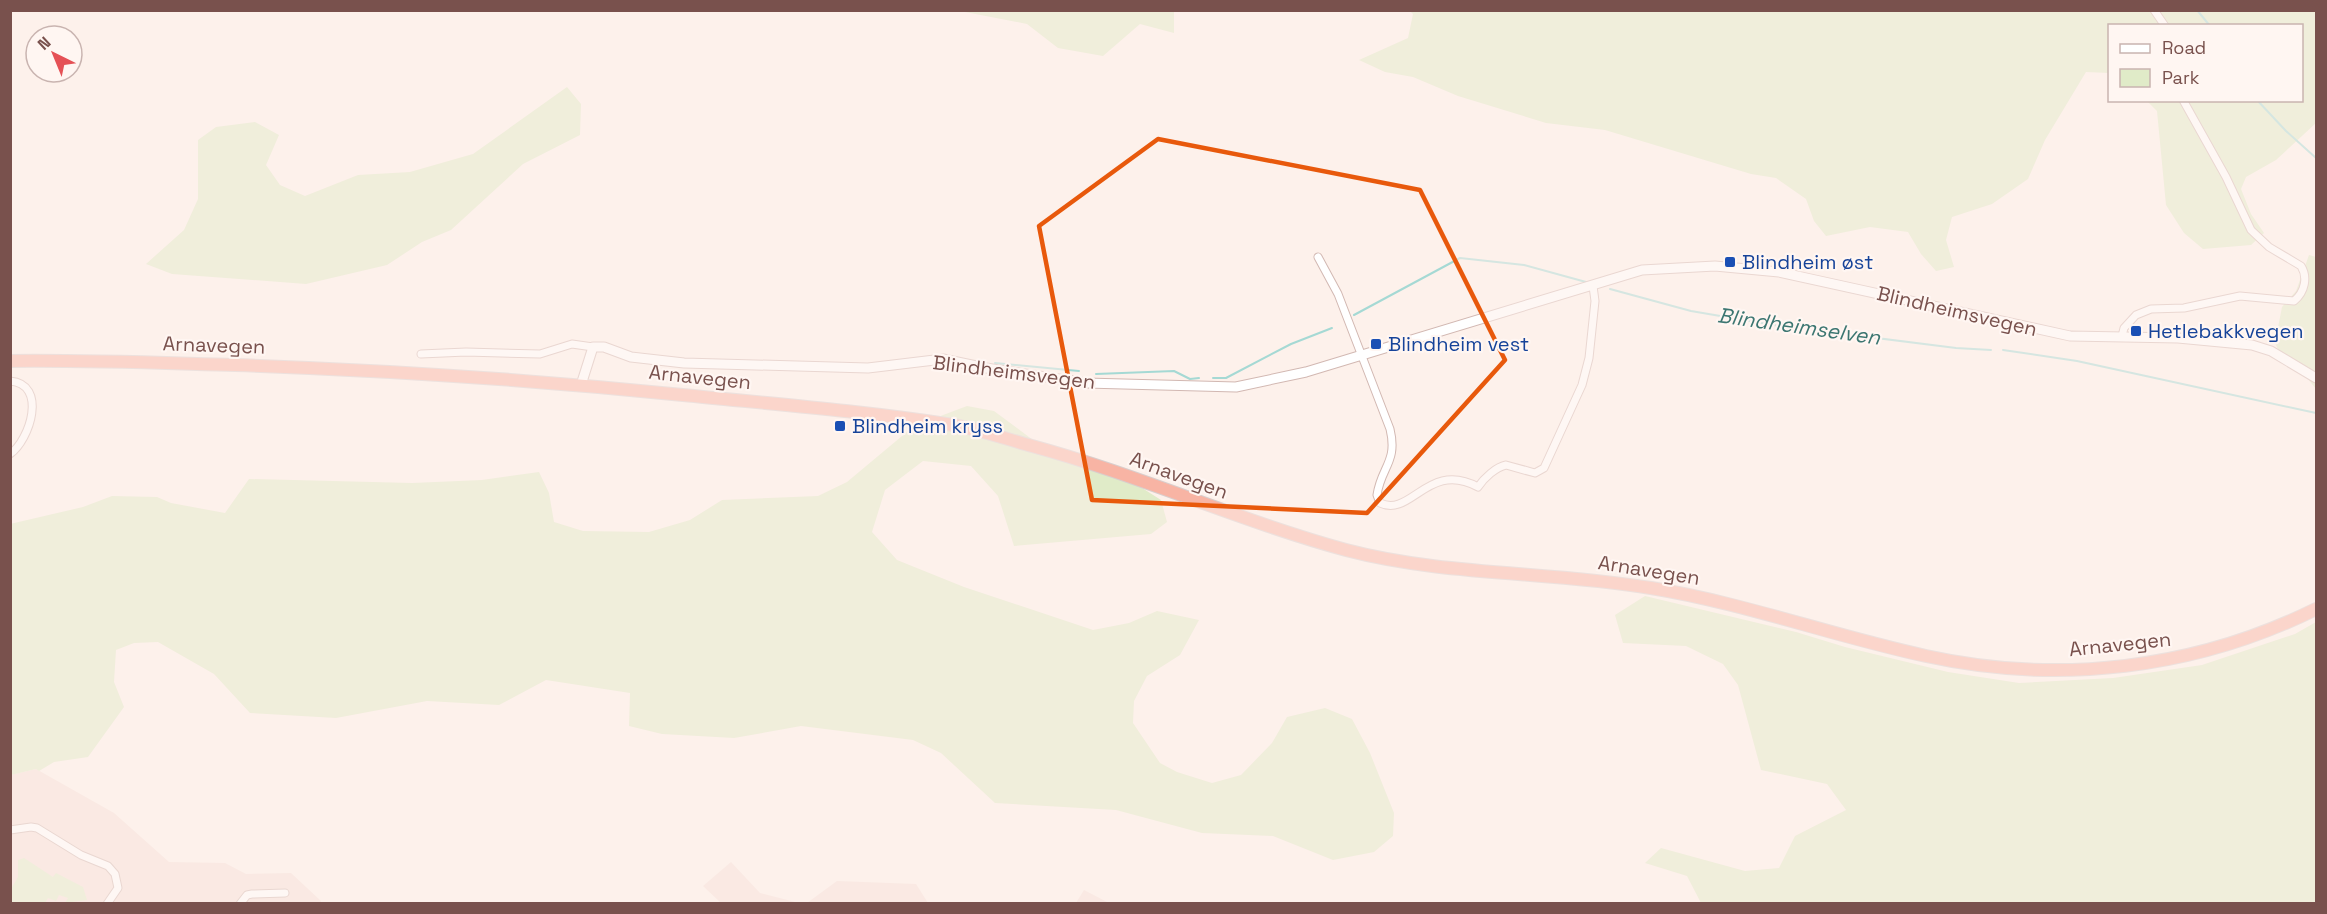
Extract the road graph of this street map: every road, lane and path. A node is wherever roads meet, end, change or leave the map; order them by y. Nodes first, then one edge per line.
1 (2154, 10) edge
2 (2164, 24) edge
3 (2184, 102) edge
4 (1318, 257) dead end
5 (1593, 286) junction
6 (2122, 336) junction
7 (593, 347) junction
8 (421, 354) dead end
9 (1362, 356) junction
10 (10, 361) edge
11 (2316, 378) edge
12 (10, 381) edge
13 (581, 384) junction
14 (10, 454) edge
15 (2316, 609) edge
16 (10, 830) edge
17 (285, 893) dead end
18 (107, 903) edge
19 (240, 903) edge

1 - 2 street
3 - 6 street
4 - 9 street
5 - 6 street, Blindheimsvegen
5 - 9 street, Blindheimsvegen
5 - 9 street
6 - 11 street, Blindheimsvegen
7 - 8 street, Blindheimsvegen
7 - 9 street, Blindheimsvegen
7 - 13 street
10 - 13 highway, Arnavegen
12 - 14 street
13 - 15 highway, Arnavegen
16 - 18 street
17 - 19 street

